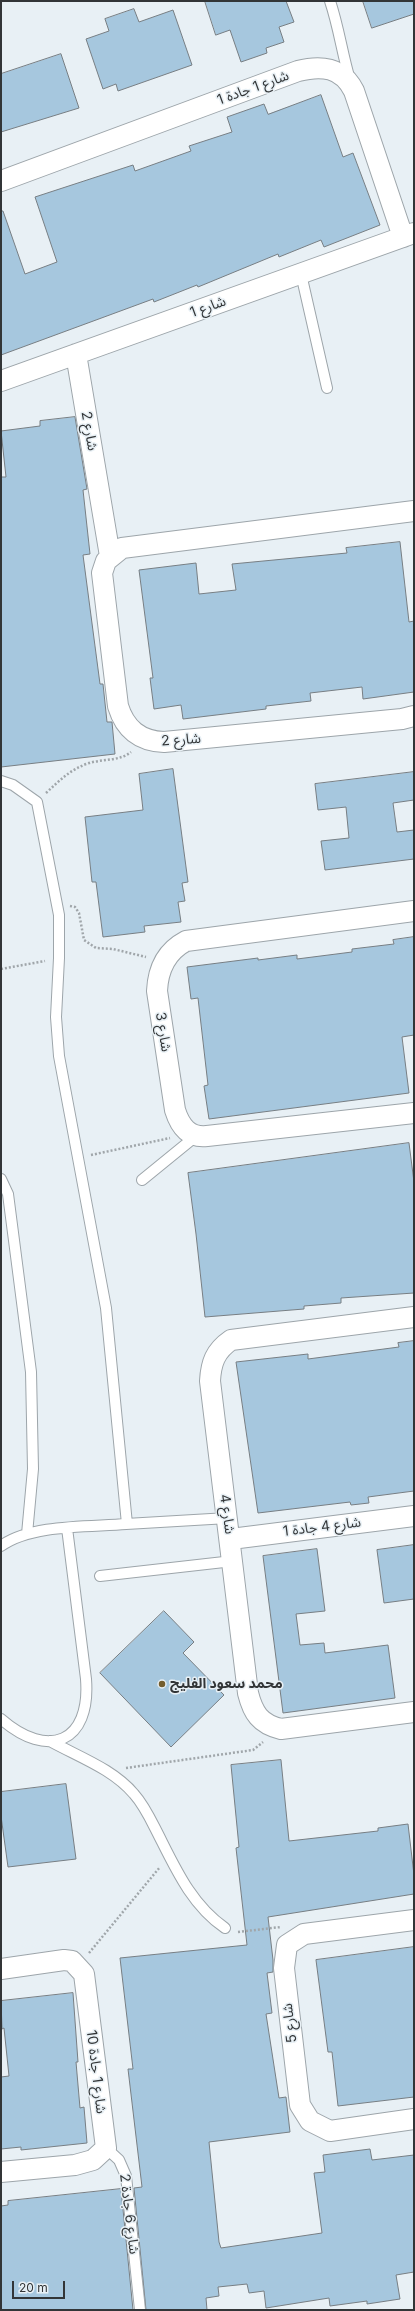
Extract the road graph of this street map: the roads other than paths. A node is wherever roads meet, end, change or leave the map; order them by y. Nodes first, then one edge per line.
1 (330, 1) edge
2 (354, 91) junction
3 (1, 181) edge
4 (408, 235) edge
5 (301, 274) junction
6 (76, 354) junction
7 (1, 381) edge
8 (327, 388) dead end
9 (414, 511) edge
10 (110, 556) junction
11 (414, 716) edge
12 (1, 781) edge
13 (414, 911) edge
14 (414, 1113) edge
15 (193, 1135) junction
16 (1, 1179) edge
17 (142, 1180) dead end
18 (414, 1317) edge
19 (414, 1516) edge
20 (228, 1518) junction
21 (127, 1524) junction
22 (67, 1528) junction
23 (27, 1534) junction
24 (230, 1539) junction
25 (1, 1546) edge
26 (233, 1561) junction
27 (100, 1576) dead end
28 (414, 1712) edge
29 (1, 1719) edge
30 (50, 1741) junction
31 (414, 1920) edge
32 (225, 1928) road end
33 (1, 1969) edge
34 (414, 2119) edge
35 (106, 2148) junction
36 (1, 2172) edge
37 (140, 2310) edge

1 - 2 lane
2 - 3 street, شارع 1 جادة 1
2 - 4 street, شارع 1 جادة 1
4 - 5 street, شارع 1
5 - 6 street, شارع 1
5 - 8 lane
6 - 7 street, شارع 1
6 - 10 street, شارع 2
9 - 10 street
10 - 11 street, شارع 2
12 - 21 lane
13 - 15 street, شارع 3
14 - 15 street
15 - 17 lane
16 - 23 lane
18 - 20 street, شارع 4
19 - 24 street, شارع 4 جادة 1
20 - 21 lane
20 - 24 street, شارع 4
21 - 22 lane
22 - 23 lane
22 - 30 lane
23 - 25 lane
24 - 26 street, شارع 4
26 - 27 lane
26 - 28 street, شارع 4
29 - 30 lane
30 - 32 lane
31 - 34 street, شارع 5
33 - 35 street, شارع 1 جادة 10
35 - 36 street
35 - 37 lane, شارع 6 جادة 2

